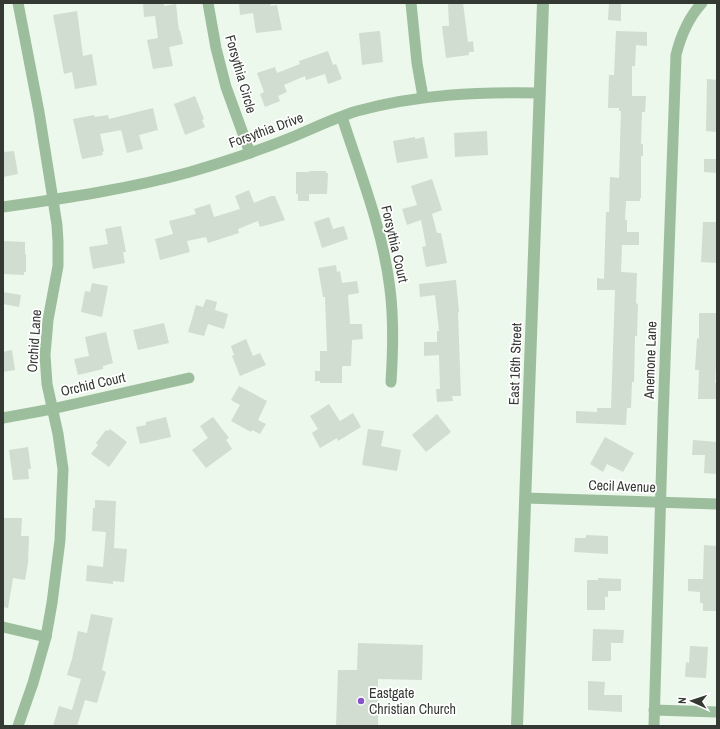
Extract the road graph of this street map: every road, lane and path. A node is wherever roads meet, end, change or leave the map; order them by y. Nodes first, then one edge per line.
1 (18, 3) edge
2 (208, 3) edge
3 (411, 3) edge
4 (543, 3) edge
5 (702, 3) edge
6 (540, 93) junction
7 (424, 97) junction
8 (342, 117) junction
9 (250, 153) junction
10 (53, 200) junction
11 (3, 207) edge
12 (190, 378) dead end
13 (392, 382) dead end
14 (52, 409) junction
15 (3, 418) edge
16 (525, 498) junction
17 (660, 502) junction
18 (717, 504) edge
19 (3, 627) edge
20 (46, 637) junction
21 (654, 710) junction
22 (717, 712) edge
23 (18, 726) edge
24 (517, 726) edge
25 (654, 726) edge

1 - 10 street, Orchid Lane
2 - 9 street, Forsythia Circle
3 - 7 street
4 - 6 street, East 16th Street
5 - 17 street, Anemone Lane
6 - 7 street, Forsythia Drive
6 - 16 street, East 16th Street
7 - 8 street, Forsythia Drive
8 - 9 street, Forsythia Drive
8 - 13 street, Forsythia Court
9 - 10 street, Forsythia Drive
10 - 11 street, Forsythia Drive
10 - 14 street, Orchid Lane
12 - 14 street, Orchid Court
14 - 15 street, Orchid Court
14 - 20 street, Orchid Lane
16 - 17 street, Cecil Avenue
16 - 24 street, East 16th Street
17 - 18 street, Cecil Avenue
17 - 21 street, Anemone Lane
19 - 20 street
20 - 23 street, Orchid Lane
21 - 22 street
21 - 25 street, Anemone Lane

